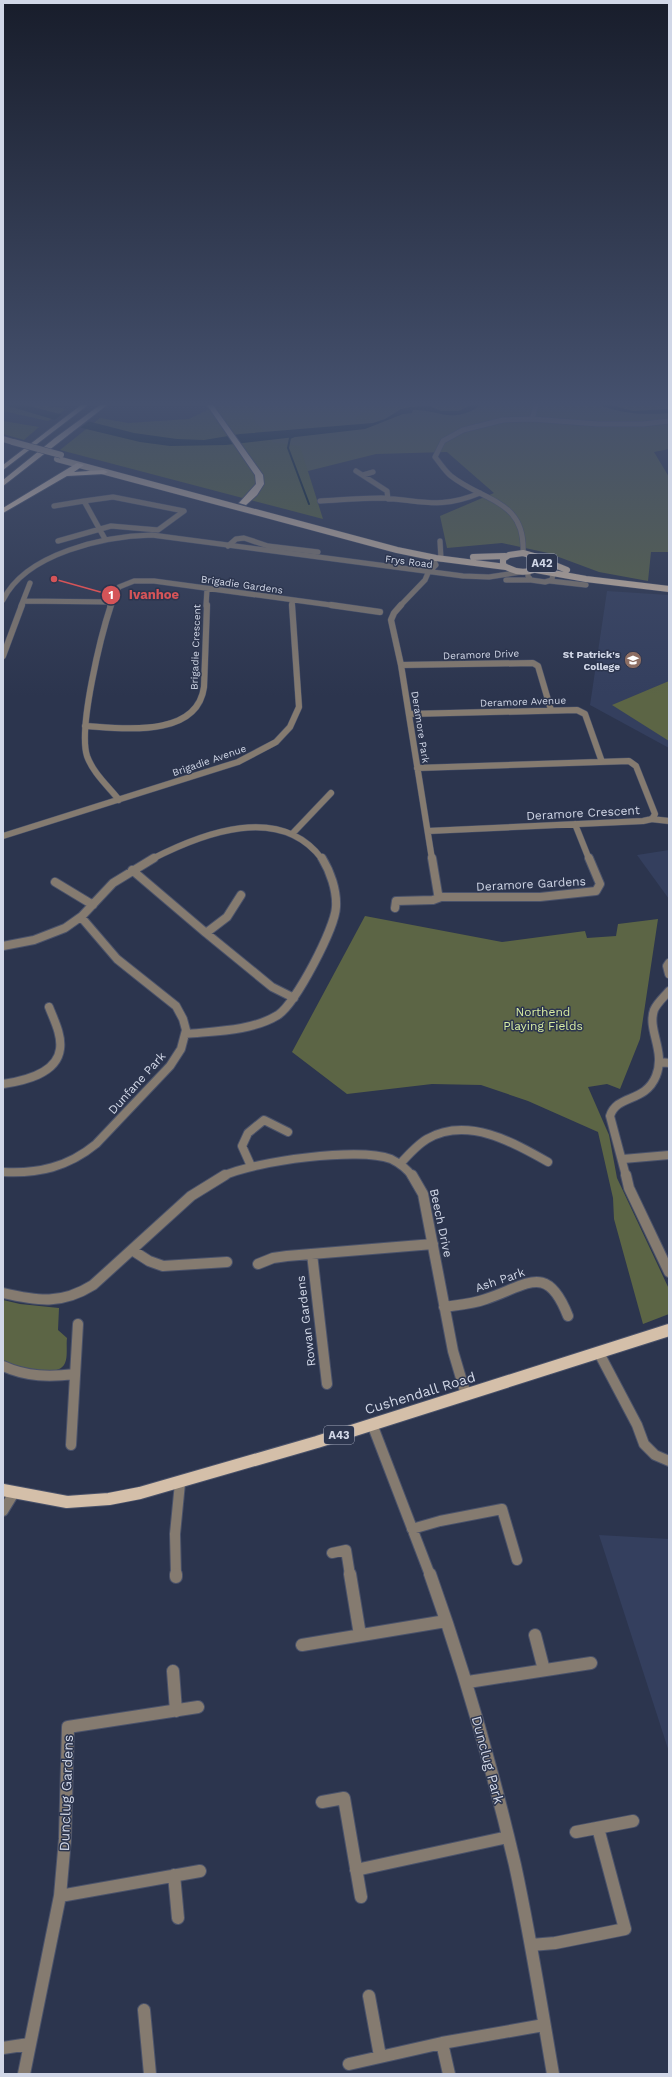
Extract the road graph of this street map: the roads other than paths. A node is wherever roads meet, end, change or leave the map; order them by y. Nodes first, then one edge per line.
1 (18, 502) edge
2 (78, 502) edge
3 (85, 502) edge
4 (142, 502) edge
5 (216, 502) edge
6 (239, 502) edge
7 (422, 502) edge
8 (460, 502) edge
9 (495, 502) edge
10 (243, 503) junction
11 (227, 505) junction
12 (54, 506) dead end
13 (3, 511) edge
14 (99, 528) junction
15 (105, 539) junction
16 (58, 541) dead end
17 (440, 541) dead end
18 (228, 546) junction
19 (318, 552) dead end
20 (523, 553) junction
21 (441, 556) junction
22 (505, 556) junction
23 (432, 558) junction
24 (540, 559) junction
25 (508, 568) junction
26 (532, 571) junction
27 (428, 572) junction
28 (521, 572) junction
29 (553, 573) junction
30 (500, 575) junction
31 (506, 580) dead end
32 (531, 580) junction
33 (550, 581) junction
34 (608, 581) junction
35 (30, 583) dead end
36 (586, 585) dead end
37 (207, 589) junction
38 (669, 589) edge
39 (3, 600) edge
40 (292, 600) junction
41 (23, 602) junction
42 (112, 602) junction
43 (380, 612) dead end
44 (3, 656) edge
45 (401, 665) junction
46 (551, 710) junction
47 (409, 714) junction
48 (85, 726) junction
49 (602, 762) junction
50 (417, 768) junction
51 (331, 793) dead end
52 (119, 800) junction
53 (651, 819) junction
54 (669, 821) edge
55 (575, 824) junction
56 (428, 831) junction
57 (293, 833) junction
58 (3, 836) edge
59 (132, 870) junction
60 (55, 882) dead end
61 (240, 895) dead end
62 (441, 897) junction
63 (93, 905) junction
64 (395, 908) dead end
65 (80, 917) junction
66 (206, 933) junction
67 (3, 946) edge
68 (669, 963) edge
69 (669, 974) edge
70 (669, 991) edge
71 (294, 998) junction
72 (49, 1007) dead end
73 (186, 1034) junction
74 (660, 1062) junction
75 (669, 1063) edge
76 (3, 1084) edge
77 (288, 1132) dead end
78 (669, 1155) edge
79 (622, 1159) junction
80 (548, 1162) dead end
81 (400, 1164) junction
82 (251, 1166) junction
83 (3, 1172) edge
84 (433, 1244) junction
85 (132, 1250) junction
86 (312, 1254) junction
87 (227, 1262) dead end
88 (258, 1264) dead end
89 (669, 1272) edge
90 (3, 1293) edge
91 (444, 1306) junction
92 (568, 1316) dead end
93 (78, 1324) dead end
94 (669, 1330) edge
95 (599, 1353) junction
96 (3, 1366) edge
97 (76, 1374) junction
98 (327, 1384) dead end
99 (466, 1395) junction
100 (372, 1424) junction
101 (72, 1445) dead end
102 (669, 1462) edge
103 (180, 1483) junction
104 (9, 1492) edge
105 (3, 1511) edge
106 (412, 1529) junction
107 (332, 1553) dead end
108 (518, 1560) dead end
109 (176, 1577) dead end
110 (446, 1621) junction
111 (360, 1635) junction
112 (535, 1635) dead end
113 (302, 1645) dead end
114 (591, 1663) dead end
115 (544, 1670) junction
116 (173, 1671) dead end
117 (468, 1682) junction
118 (198, 1707) dead end
119 (176, 1711) junction
120 (322, 1802) dead end
121 (633, 1821) dead end
122 (598, 1828) junction
123 (576, 1832) dead end
124 (508, 1837) junction
125 (356, 1870) junction
126 (200, 1871) dead end
127 (174, 1875) junction
128 (60, 1896) junction
129 (361, 1897) dead end
130 (178, 1918) dead end
131 (531, 1945) junction
132 (369, 1996) dead end
133 (144, 2010) dead end
134 (544, 2025) junction
135 (442, 2043) junction
136 (29, 2044) junction
137 (3, 2048) edge
138 (380, 2056) junction
139 (349, 2064) dead end
140 (24, 2074) edge
141 (150, 2074) edge
142 (449, 2074) edge
143 (553, 2074) edge

1 - 13 highway
2 - 12 street
3 - 14 street
4 - 14 street
5 - 11 main road, A42
6 - 10 main road, A42
7 - 8 street
9 - 20 street
10 - 11 main road
10 - 21 main road, A42
11 - 23 main road, A42
14 - 15 street
14 - 16 street
15 - 18 street, Frys Road
15 - 39 street, Frys Road
17 - 21 street
18 - 19 street
18 - 27 street, Frys Road
20 - 22 main road, A42
20 - 24 main road, A42
21 - 22 main road, A42
21 - 23 main road, A42
21 - 25 main road, A42
22 - 25 main road
23 - 27 street, Deramore Park
24 - 26 main road, A42
24 - 34 main road, A42
25 - 28 main road, A42
25 - 30 street, Frys Road
26 - 28 main road, A42
26 - 29 main road, A42
26 - 32 street
27 - 30 street, Frys Road
27 - 45 street, Deramore Park
28 - 30 street, Frys Road
29 - 33 street
29 - 34 main road, A42
31 - 32 street
32 - 33 street
33 - 36 street
34 - 38 main road, A42
35 - 41 street
37 - 40 street, Brigadie Gardens
37 - 42 street, Brigadie Gardens
37 - 48 street, Brigadie Crescent
40 - 43 street, Brigadie Gardens
40 - 52 street, Brigadie Avenue
41 - 42 street
41 - 44 street
42 - 48 street, Brigadie Gardens
45 - 46 street, Deramore Drive
45 - 47 street, Deramore Park
46 - 47 street, Deramore Avenue
46 - 49 street, Deramore Avenue
47 - 50 street, Deramore Park
48 - 52 street, Brigadie Gardens
49 - 50 street, Deramore Crescent
49 - 53 street, Deramore Crescent
50 - 56 street, Deramore Park
51 - 57 street
52 - 58 street, Brigadie Avenue
53 - 54 street
53 - 55 street, Deramore Crescent
55 - 56 street, Deramore Crescent
55 - 62 street, Deramore Gardens
56 - 62 street, Deramore Park
57 - 59 street
57 - 71 street
59 - 63 street
59 - 66 street
60 - 63 street
61 - 66 street
62 - 64 street
63 - 65 street
65 - 67 street
65 - 73 street
66 - 71 street
68 - 69 street
70 - 74 street
71 - 73 street
72 - 76 street
73 - 83 street, Dunfane Park
74 - 75 street
74 - 79 street
77 - 82 street
78 - 79 street
79 - 89 street
80 - 81 street
81 - 82 street, Beech Drive
81 - 84 street, Beech Drive
82 - 85 street, Beech Drive
84 - 86 street
84 - 91 street, Beech Drive
85 - 87 street
85 - 90 street, Beech Drive
86 - 88 street
86 - 98 street, Rowan Gardens
91 - 92 street, Ash Park
91 - 99 street, Beech Drive
93 - 97 street
94 - 95 main road, Cushendall Road / A43
95 - 99 main road, Cushendall Road / A43
95 - 102 street
96 - 97 street
97 - 101 street
99 - 100 main road, Cushendall Road / A43
100 - 103 main road, Cushendall Road / A43
100 - 106 street, Dunclug Park
103 - 104 main road, Cushendall Road / A43
103 - 109 street
104 - 105 street, Cushendall Road
106 - 108 street
106 - 110 street, Dunclug Park
107 - 111 street
110 - 111 street
110 - 117 street, Dunclug Park
111 - 113 street
112 - 115 street
114 - 115 street
115 - 117 street
116 - 119 street
117 - 124 street, Dunclug Park
118 - 119 street, Dunclug Gardens
119 - 128 street, Dunclug Gardens
120 - 125 street
121 - 122 street
122 - 123 street
122 - 131 street
124 - 125 street
124 - 131 street, Dunclug Park
125 - 129 street
126 - 127 street
127 - 128 street
127 - 130 street
128 - 136 street, Dunclug Gardens
131 - 134 street, Dunclug Park
132 - 138 street
133 - 141 street
134 - 135 street
134 - 143 street, Dunclug Park
135 - 138 street
135 - 142 street
136 - 137 street
136 - 140 street, Dunclug Gardens
138 - 139 street

